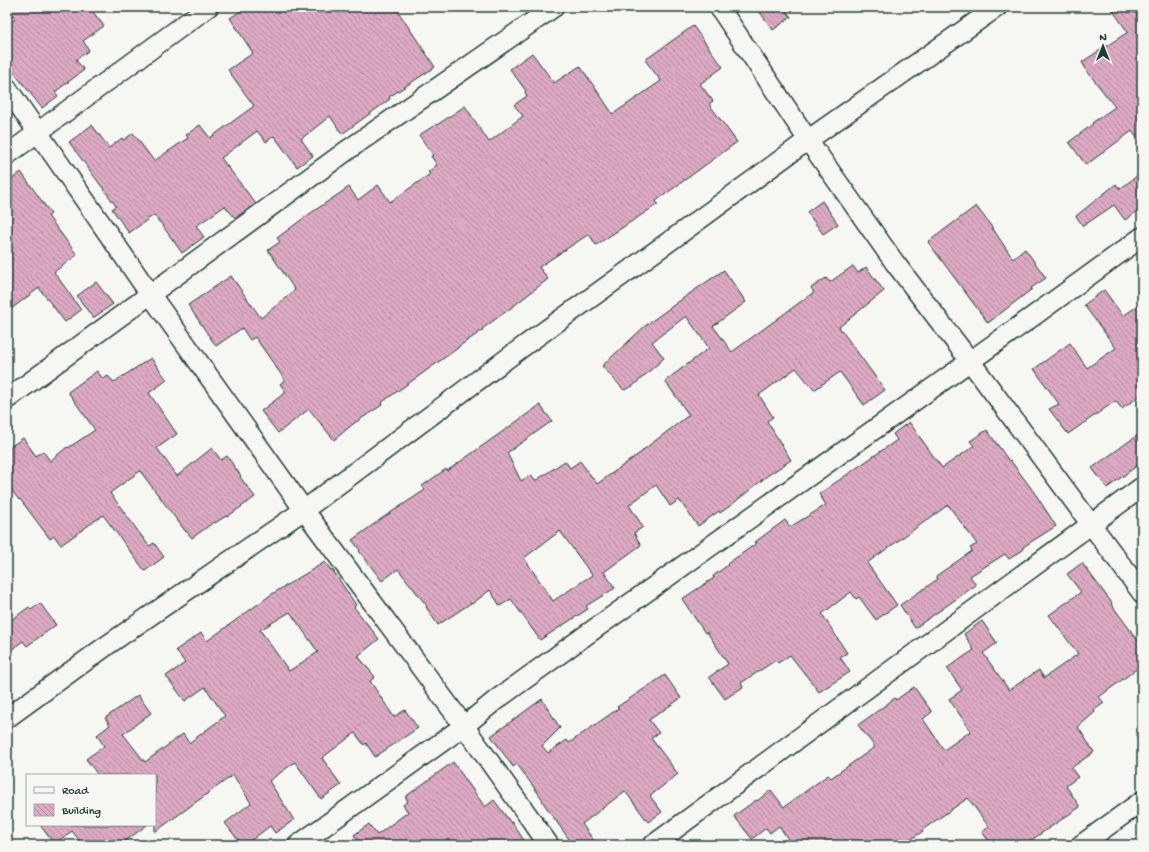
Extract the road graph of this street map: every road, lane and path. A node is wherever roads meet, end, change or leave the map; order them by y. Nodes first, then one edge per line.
1 (208, 7) edge
2 (554, 7) edge
3 (719, 7) edge
4 (997, 7) edge
5 (7, 88) edge
6 (38, 133) junction
7 (808, 140) junction
8 (7, 155) edge
9 (1142, 237) edge
10 (150, 294) junction
11 (970, 361) junction
12 (7, 399) edge
13 (1142, 488) edge
14 (304, 510) junction
15 (1092, 524) junction
16 (1142, 593) edge
17 (7, 718) edge
18 (464, 726) junction
19 (1142, 801) edge
20 (298, 845) edge
21 (549, 845) edge
22 (653, 845) edge
23 (1081, 845) edge

1 - 6 street
2 - 10 street
3 - 7 street
4 - 7 street
5 - 6 street
6 - 8 street
6 - 10 street
7 - 11 street
7 - 14 street
9 - 11 street
10 - 12 street
10 - 14 street
11 - 15 street
11 - 18 street
13 - 15 street
14 - 17 street
14 - 18 street
15 - 16 street
15 - 22 street
18 - 20 street
18 - 21 street
19 - 23 street

